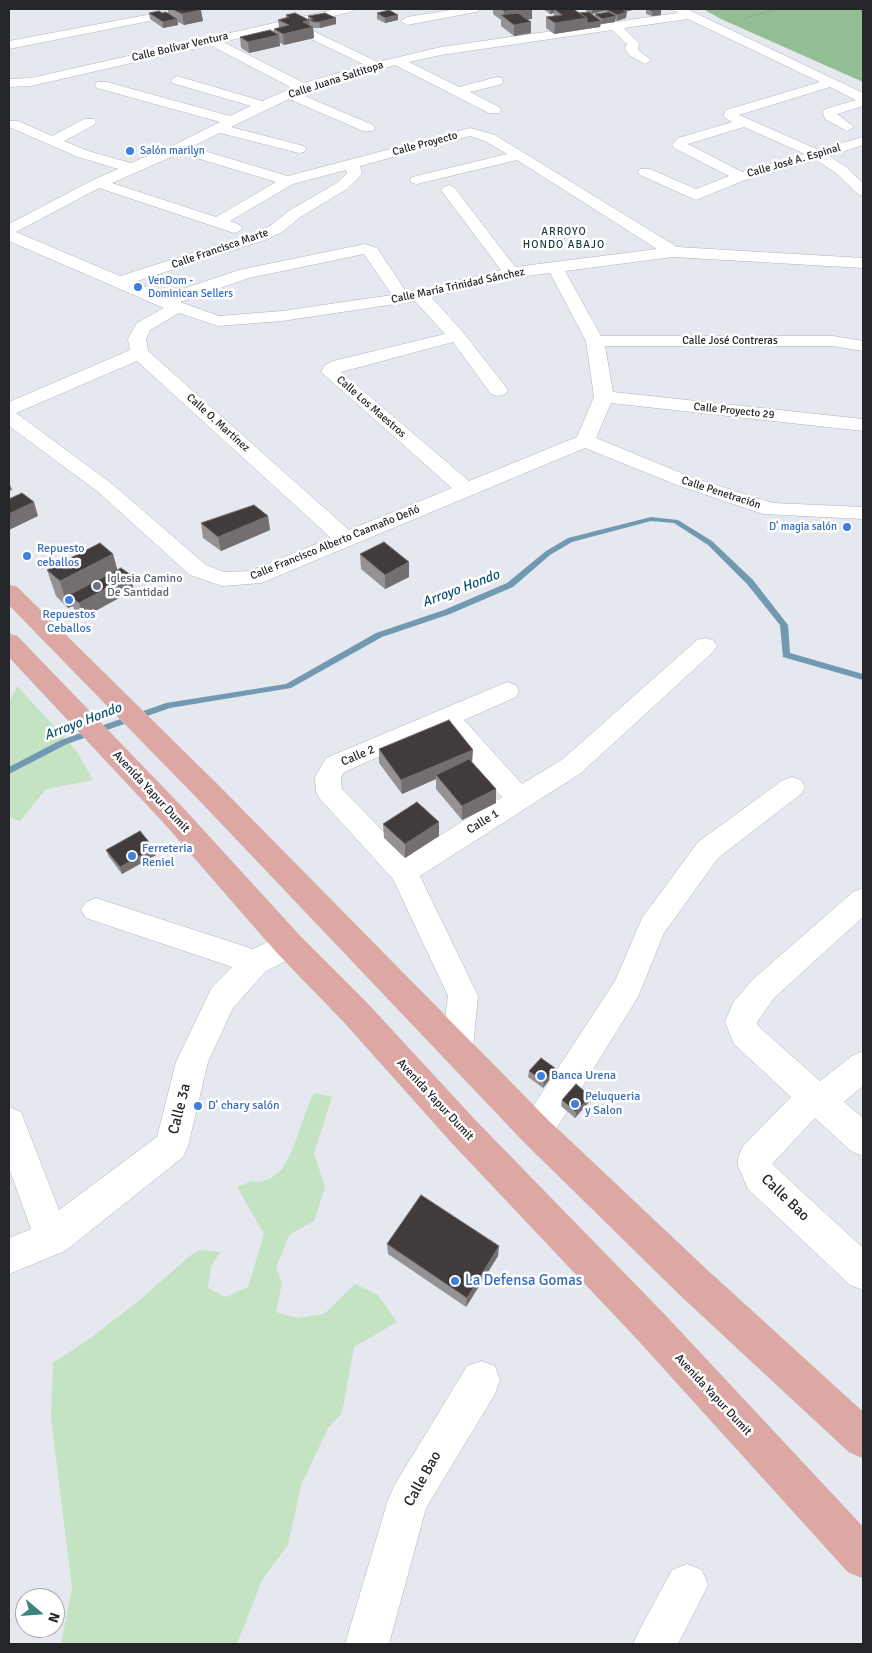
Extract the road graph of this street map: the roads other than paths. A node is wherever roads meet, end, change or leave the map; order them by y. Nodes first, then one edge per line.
1 (146, 9) edge
2 (195, 9) edge
3 (350, 9) edge
4 (478, 11) edge
5 (684, 12) edge
6 (160, 15) junction
7 (407, 21) dead end
8 (615, 26) junction
9 (503, 30) edge
10 (313, 35) edge
11 (210, 40) junction
12 (516, 40) junction
13 (9, 45) edge
14 (645, 60) dead end
15 (396, 61) junction
16 (376, 66) junction
17 (177, 80) dead end
18 (497, 81) dead end
19 (9, 83) edge
20 (831, 83) junction
21 (102, 85) dead end
22 (303, 88) junction
23 (458, 91) junction
24 (289, 94) junction
25 (863, 98) edge
26 (863, 102) edge
27 (263, 105) junction
28 (494, 110) dead end
29 (89, 122) dead end
30 (742, 123) junction
31 (14, 124) dead end
32 (225, 124) junction
33 (847, 127) dead end
34 (368, 128) dead end
35 (53, 141) junction
36 (863, 141) edge
37 (179, 148) junction
38 (299, 149) dead end
39 (519, 154) junction
40 (817, 154) junction
41 (352, 164) junction
42 (132, 168) junction
43 (645, 172) dead end
44 (743, 176) junction
45 (417, 180) dead end
46 (288, 181) junction
47 (98, 183) junction
48 (449, 190) dead end
49 (863, 191) edge
50 (218, 222) junction
51 (9, 230) edge
52 (9, 235) edge
53 (259, 237) junction
54 (673, 252) junction
55 (863, 263) edge
56 (556, 267) junction
57 (511, 273) junction
58 (118, 282) junction
59 (411, 298) junction
60 (172, 304) junction
61 (457, 336) junction
62 (596, 341) junction
63 (863, 346) edge
64 (139, 353) junction
65 (498, 390) dead end
66 (604, 397) junction
67 (9, 409) edge
68 (9, 417) edge
69 (863, 424) edge
70 (585, 441) junction
71 (467, 491) junction
72 (863, 513) edge
73 (346, 538) junction
74 (9, 592) edge
75 (9, 642) edge
76 (705, 646) dead end
77 (507, 691) dead end
78 (446, 717) junction
79 (792, 787) dead end
80 (520, 799) junction
81 (404, 872) junction
82 (863, 900) edge
83 (96, 910) dead end
84 (289, 945) junction
85 (255, 962) junction
86 (457, 1048) junction
87 (863, 1066) edge
88 (817, 1099) junction
89 (9, 1123) edge
90 (536, 1131) junction
91 (863, 1140) edge
92 (52, 1238) junction
93 (9, 1256) edge
94 (863, 1272) edge
95 (480, 1380) dead end
96 (863, 1438) edge
97 (863, 1558) edge
98 (687, 1586) dead end
99 (367, 1644) edge
100 (655, 1644) edge

1 - 6 street
2 - 6 street
3 - 11 street, Calle Bolívar Ventura
4 - 7 street
5 - 8 street, Calle Juana Saltitopa
5 - 20 street
6 - 13 street
8 - 12 street, Calle Juana Saltitopa
8 - 14 street
9 - 12 street
10 - 16 street
11 - 19 street, Calle Bolívar Ventura
11 - 22 street
12 - 15 street, Calle Juana Saltitopa
15 - 16 street, Calle Juana Saltitopa
15 - 23 street
16 - 22 street, Calle Juana Saltitopa
17 - 27 street
18 - 23 street
20 - 25 street
20 - 30 street
21 - 32 street
22 - 24 street, Calle Juana Saltitopa
23 - 28 street
24 - 27 street, Calle Juana Saltitopa
24 - 34 street
26 - 33 street
27 - 32 street, Calle Juana Saltitopa
29 - 35 street
30 - 40 street
30 - 44 street, Calle José A. Espinal
31 - 35 street
32 - 37 street, Calle Juana Saltitopa
32 - 38 street
35 - 42 street
36 - 40 street, Calle José A. Espinal
37 - 42 street, Calle Juana Saltitopa
37 - 46 street
39 - 41 street, Calle Proyecto
39 - 45 street
39 - 54 street, Calle Proyecto
40 - 44 street, Calle José A. Espinal
40 - 49 street
41 - 46 street, Calle Proyecto
41 - 53 street, Calle Francisca Marte
42 - 47 street, Calle Juana Saltitopa
43 - 44 street
46 - 50 street, Calle Proyecto
47 - 50 street
47 - 51 street, Calle Juana Saltitopa
48 - 57 street
50 - 53 street
52 - 58 street, Calle María Trinidad Sánchez
53 - 58 street, Calle Francisca Marte
54 - 55 street, Calle María Trinidad Sánchez
54 - 56 street, Calle María Trinidad Sánchez
56 - 57 street, Calle María Trinidad Sánchez
56 - 62 street
57 - 59 street, Calle María Trinidad Sánchez
58 - 60 street, Calle María Trinidad Sánchez
59 - 60 street, Calle María Trinidad Sánchez
59 - 60 street
59 - 61 street
60 - 64 street
61 - 65 street
61 - 71 street, Calle Los Maestros
62 - 63 street, Calle José Contreras
62 - 66 street
64 - 67 street
64 - 73 street, Calle O. Martínez
66 - 69 street, Calle Proyecto 29
66 - 70 street
68 - 73 street, Calle Francisco Alberto Caamaño Deñó
70 - 71 street, Calle Francisco Alberto Caamaño Deñó
70 - 72 street, Calle Penetración
71 - 73 street, Calle Francisco Alberto Caamaño Deñó
74 - 86 main road
75 - 84 main road, Avenida Yapur Dumit
76 - 80 street, Calle 1
77 - 78 street, Calle 2
78 - 80 street
78 - 81 street, Calle 2
79 - 90 street
80 - 81 street, Calle 1
81 - 86 street
82 - 88 street
83 - 85 street
84 - 85 street, Calle 3a
84 - 97 main road, Avenida Yapur Dumit
85 - 92 street, Calle 3a
86 - 90 main road
87 - 88 street, Calle Bao
88 - 91 street
88 - 94 street, Calle Bao
89 - 92 street
90 - 96 main road
92 - 93 street, Calle 3a
95 - 99 street, Calle Bao
98 - 100 street

